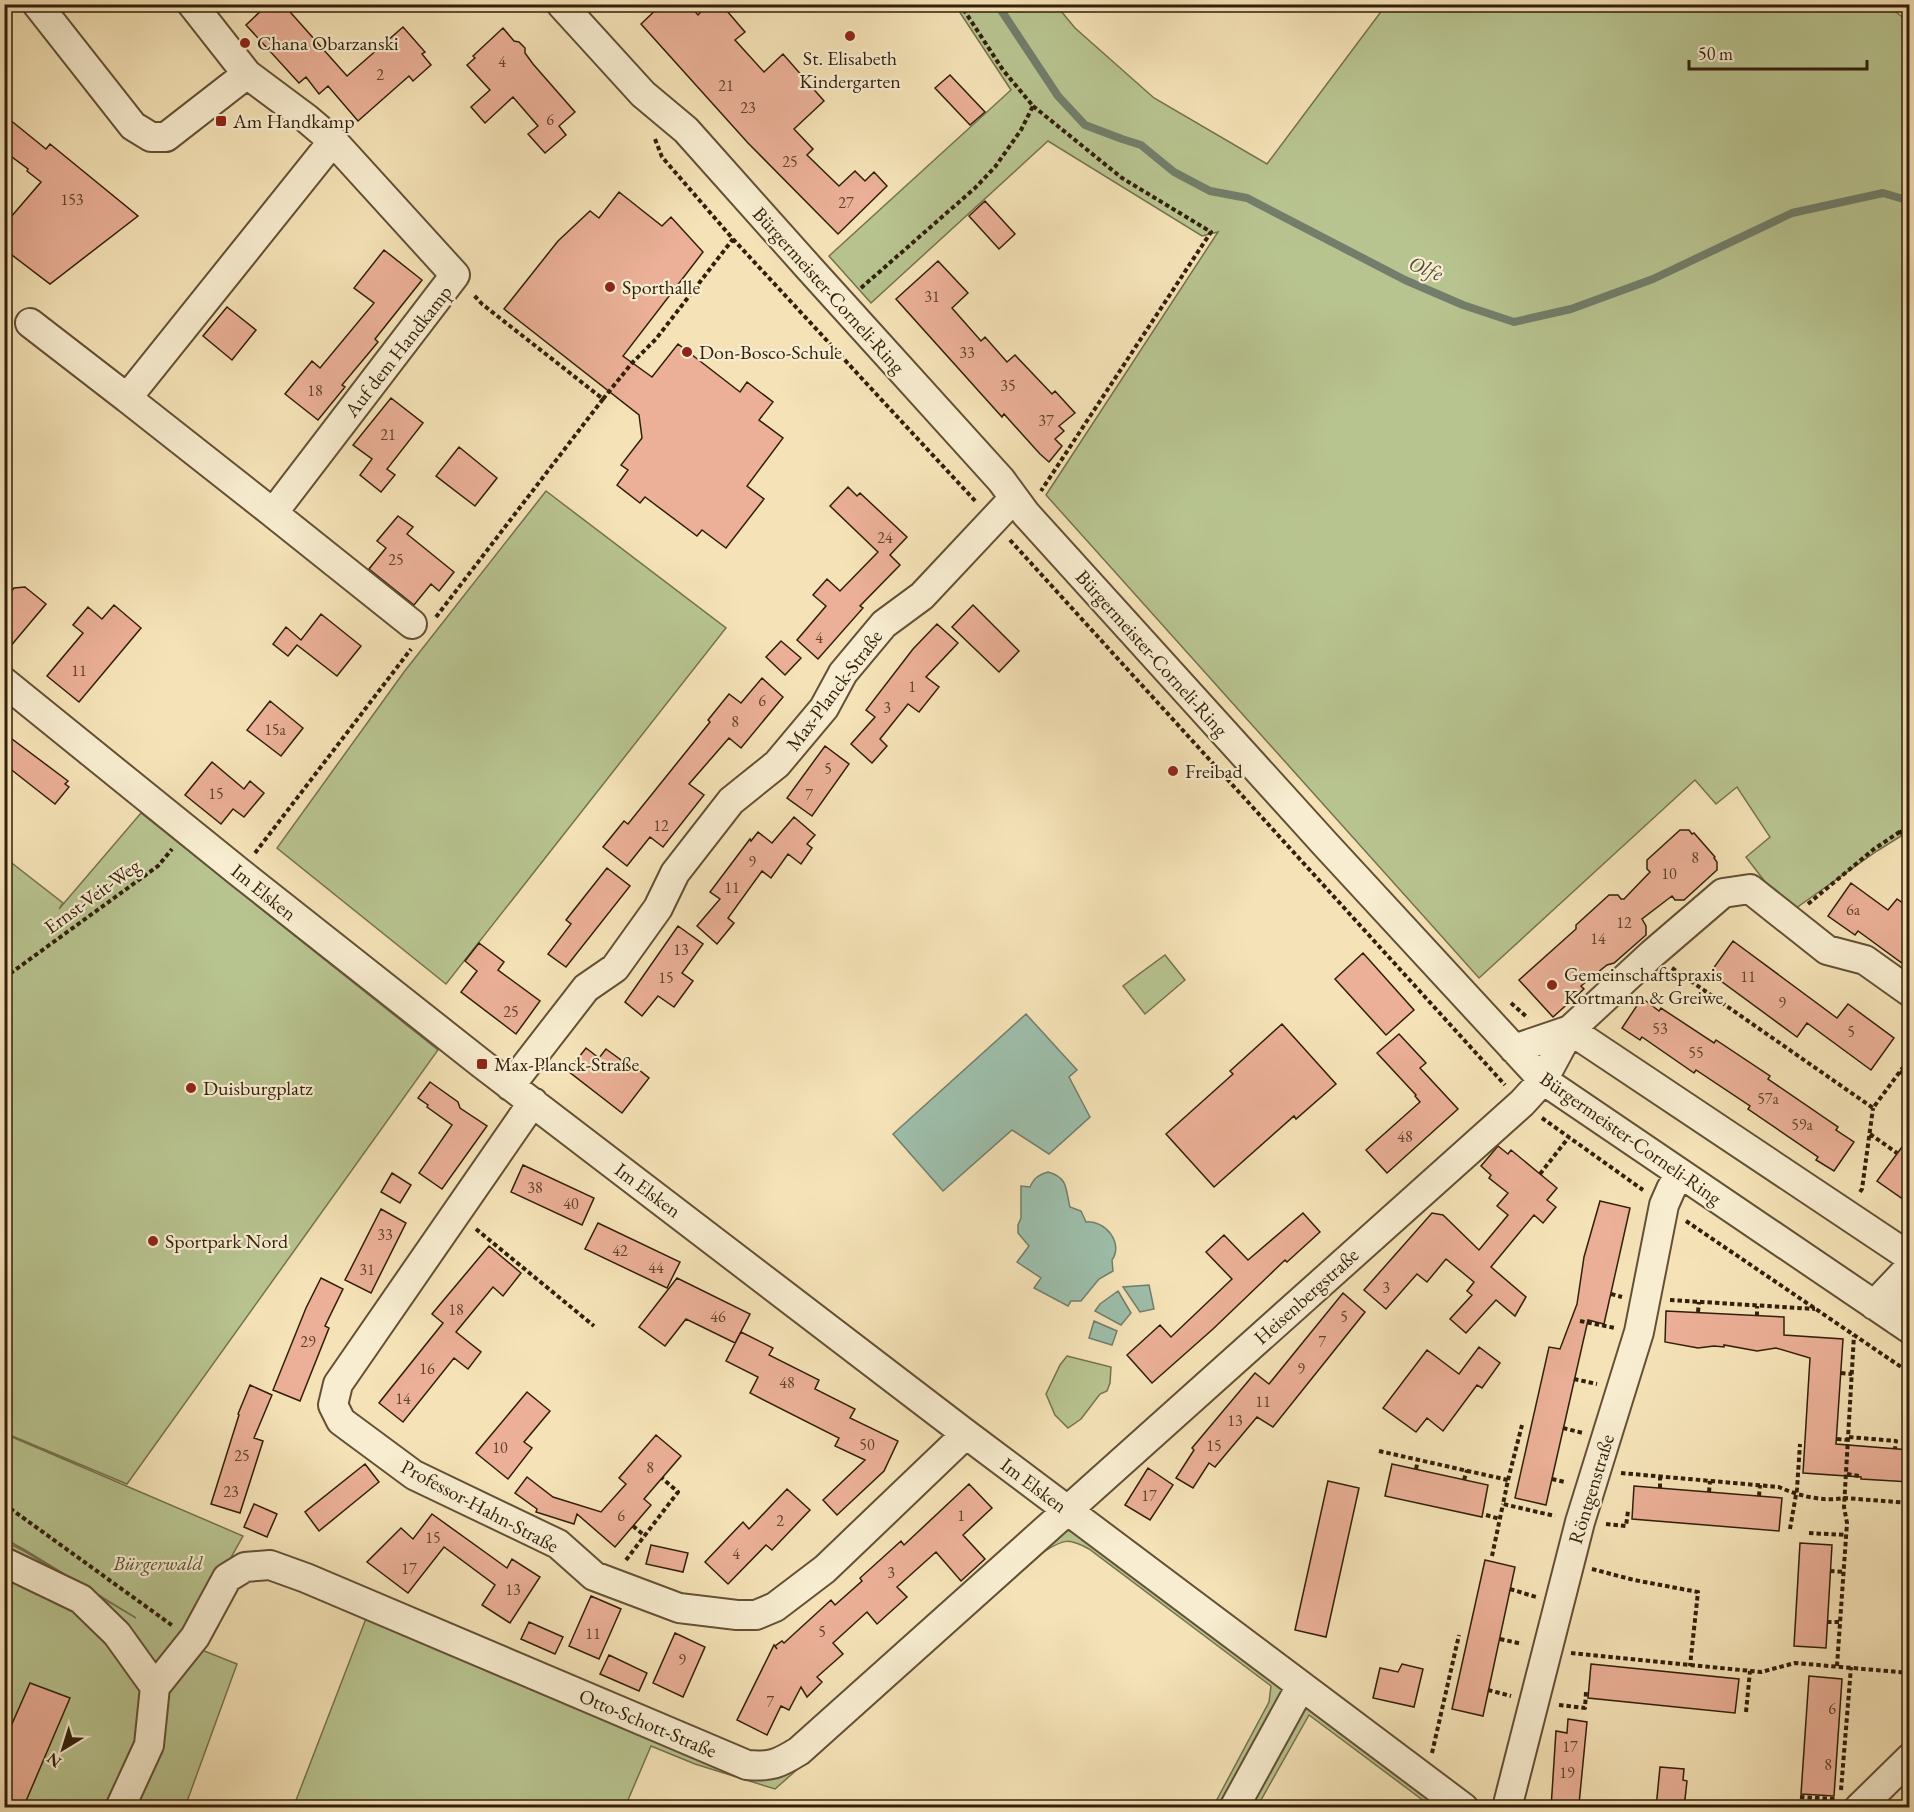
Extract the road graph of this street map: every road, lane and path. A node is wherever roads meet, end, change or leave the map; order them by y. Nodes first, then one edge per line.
1 (37, 4) edge
2 (192, 4) edge
3 (561, 4) edge
4 (960, 4) edge
5 (247, 74) junction
6 (1034, 106) junction
7 (333, 141) junction
8 (733, 239) dead end
9 (455, 275) junction
10 (842, 305) junction
11 (30, 323) dead end
12 (127, 398) junction
13 (603, 399) junction
14 (1020, 506) junction
15 (273, 513) junction
16 (418, 632) junction
17 (4, 682) edge
18 (1910, 825) edge
19 (188, 829) junction
20 (1899, 831) junction
21 (1910, 839) edge
22 (239, 872) junction
23 (1788, 919) junction
24 (1652, 954) junction
25 (4, 978) edge
26 (1910, 992) edge
27 (1570, 1030) junction
28 (1514, 1049) junction
29 (1910, 1058) edge
30 (1900, 1071) junction
31 (1910, 1079) edge
32 (1543, 1080) junction
33 (522, 1094) junction
34 (1873, 1108) junction
35 (1870, 1134) junction
36 (1569, 1137) dead end
37 (1897, 1153) dead end
38 (1680, 1173) junction
39 (1540, 1174) dead end
40 (456, 1213) junction
41 (1845, 1214) junction
42 (1910, 1257) edge
43 (1910, 1267) edge
44 (1645, 1299) junction
45 (1699, 1302) junction
46 (1874, 1305) junction
47 (1757, 1306) junction
48 (1817, 1310) dead end
49 (1698, 1312) dead end
50 (1757, 1316) dead end
51 (1906, 1316) edge
52 (1581, 1321) dead end
53 (594, 1326) dead end
54 (1639, 1332) junction
55 (1854, 1335) dead end
56 (1841, 1372) dead end
57 (1852, 1374) junction
58 (1522, 1425) dead end
59 (966, 1434) junction
60 (1837, 1439) dead end
61 (1849, 1439) junction
62 (1800, 1444) dead end
63 (1895, 1449) dead end
64 (1379, 1451) dead end
65 (1418, 1460) junction
66 (1416, 1469) dead end
67 (1467, 1470) junction
68 (1596, 1471) junction
69 (1847, 1474) junction
70 (1859, 1476) dead end
71 (1660, 1477) junction
72 (662, 1478) dead end
73 (1464, 1480) dead end
74 (1508, 1480) junction
75 (1710, 1481) junction
76 (1760, 1485) junction
77 (1659, 1488) dead end
78 (1709, 1492) dead end
79 (1794, 1494) junction
80 (1759, 1496) dead end
81 (1845, 1498) junction
82 (1910, 1503) edge
83 (4, 1504) edge
84 (1503, 1504) junction
85 (1068, 1511) junction
86 (1628, 1511) dead end
87 (1486, 1515) dead end
88 (1500, 1519) junction
89 (1580, 1522) junction
90 (633, 1526) dead end
91 (1790, 1529) dead end
92 (1809, 1533) dead end
93 (1846, 1535) junction
94 (645, 1536) junction
95 (1491, 1556) dead end
96 (4, 1562) edge
97 (1570, 1564) junction
98 (1830, 1571) dead end
99 (1844, 1572) junction
100 (608, 1581) junction
101 (1827, 1622) dead end
102 (1840, 1622) junction
103 (1459, 1635) dead end
104 (195, 1637) junction
105 (1500, 1639) dead end
106 (1547, 1650) junction
107 (1616, 1658) junction
108 (1667, 1663) junction
109 (1616, 1666) dead end
110 (1690, 1666) junction
111 (1837, 1666) junction
112 (1851, 1667) junction
113 (1715, 1668) junction
114 (1750, 1671) junction
115 (1666, 1672) dead end
116 (1910, 1672) edge
117 (1714, 1676) dead end
118 (1301, 1686) junction
119 (155, 1687) junction
120 (1840, 1707) dead end
121 (1848, 1708) junction
122 (1746, 1712) dead end
123 (1910, 1758) edge
124 (1836, 1765) dead end
125 (1843, 1766) junction
126 (1418, 1773) junction
127 (1800, 1797) dead end
128 (123, 1807) edge
129 (1234, 1808) edge
130 (1464, 1808) edge
131 (1507, 1808) edge
132 (1859, 1808) edge

1 - 5 street
2 - 5 street, Auf dem Handkamp
3 - 10 street, Bürgermeister-Corneli-Ring
4 - 6 path
5 - 7 street, Auf dem Handkamp
6 - 10 path
6 - 14 path
7 - 9 street, Auf dem Handkamp
7 - 12 street
8 - 13 path
9 - 13 path
9 - 15 street, Auf dem Handkamp
10 - 14 street, Bürgermeister-Corneli-Ring
11 - 12 street
12 - 15 street
13 - 16 path
14 - 28 street, Bürgermeister-Corneli-Ring
14 - 33 street, Max-Planck-Straße
15 - 16 street
16 - 22 path
17 - 19 street, Im Elsken
18 - 20 path
19 - 22 street, Im Elsken
19 - 25 path, Ernst-Veit-Weg
20 - 21 path
20 - 23 path
22 - 33 street, Im Elsken
23 - 24 street
23 - 26 street
24 - 27 street
24 - 34 path
27 - 28 street
27 - 32 street, Heisenbergstraße
27 - 41 street
28 - 32 street, Bürgermeister-Corneli-Ring
29 - 30 path
30 - 31 path
30 - 34 path
32 - 38 street, Bürgermeister-Corneli-Ring
32 - 85 street, Heisenbergstraße
33 - 40 street, Professor-Hahn-Straße
33 - 59 street, Im Elsken
34 - 35 path
35 - 37 path
35 - 41 path
36 - 39 path
38 - 44 street, Röntgenstraße
38 - 46 street, Bürgermeister-Corneli-Ring
40 - 53 path
40 - 100 street, Professor-Hahn-Straße
41 - 42 street
43 - 46 street
44 - 45 path
44 - 54 street, Röntgenstraße
45 - 47 path
45 - 49 path
46 - 51 street, Bürgermeister-Corneli-Ring
47 - 48 path
47 - 50 path
52 - 54 path
54 - 68 street, Röntgenstraße
55 - 57 path
56 - 57 path
57 - 61 path
58 - 74 path
59 - 85 street, Im Elsken
59 - 100 street, Professor-Hahn-Straße
60 - 61 path
61 - 63 path
61 - 69 path
62 - 79 path
64 - 65 path
65 - 66 path
65 - 67 path
67 - 73 path
67 - 74 path
68 - 71 path
68 - 89 street, Röntgenstraße
69 - 70 path
69 - 81 path
71 - 75 path
71 - 77 path
72 - 94 path
74 - 84 path
75 - 76 path
75 - 78 path
76 - 79 path
76 - 80 path
79 - 81 path
79 - 91 path
81 - 82 path
81 - 93 path
83 - 104 path
84 - 88 path
84 - 89 path
85 - 104 street, Otto-Schott-Straße
85 - 118 street, Im Elsken
86 - 89 path
87 - 88 path
88 - 95 path
89 - 97 street, Röntgenstraße
90 - 94 path
92 - 93 path
93 - 99 path
94 - 100 path
96 - 119 street
97 - 106 street, Röntgenstraße
97 - 110 path
98 - 99 path
99 - 102 path
101 - 102 path
102 - 111 path
103 - 126 path
104 - 119 street, Otto-Schott-Straße
105 - 106 path
106 - 107 path
106 - 131 street, Röntgenstraße
107 - 108 path
107 - 109 path
108 - 110 path
108 - 115 path
110 - 113 path
111 - 112 path
111 - 114 path
112 - 116 path
112 - 121 path
113 - 114 path
113 - 117 path
114 - 122 path
118 - 126 street, Im Elsken
118 - 129 street
119 - 128 street
120 - 121 path
121 - 125 path
123 - 132 street
124 - 125 path
125 - 127 path
126 - 130 street, Im Elsken

